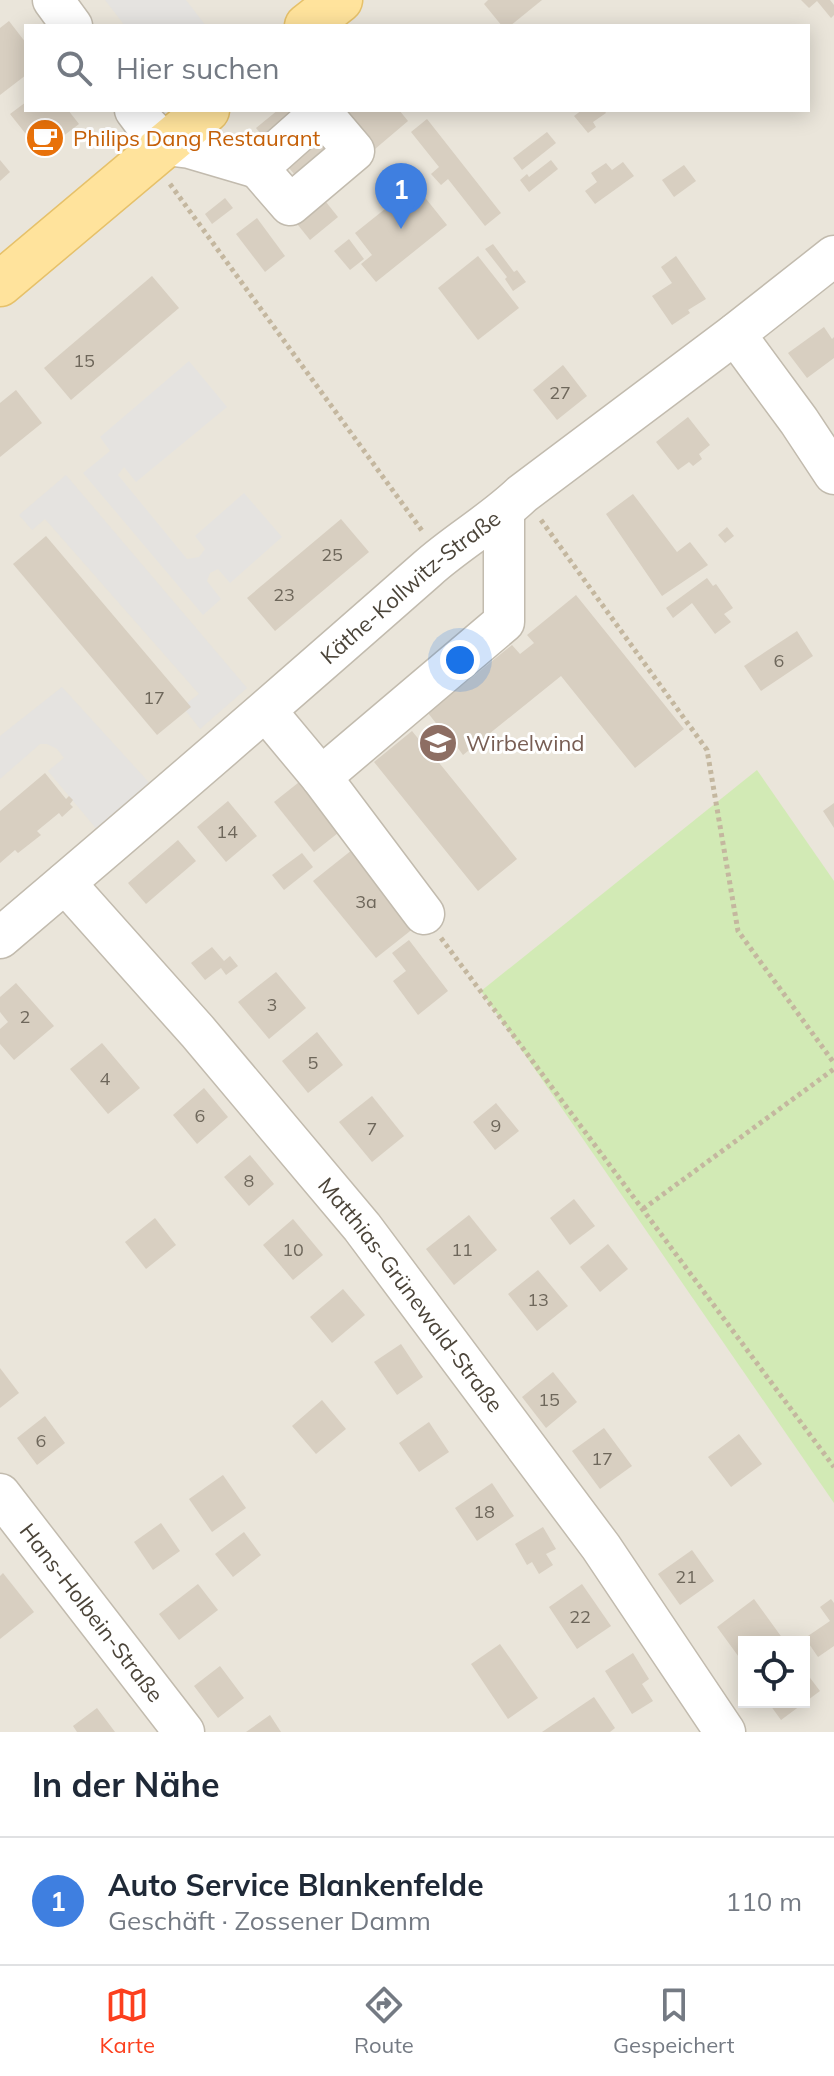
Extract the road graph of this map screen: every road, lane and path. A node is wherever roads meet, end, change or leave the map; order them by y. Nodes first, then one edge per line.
1 (53, 0) edge
2 (340, 0) edge
3 (71, 24) edge
4 (310, 24) edge
5 (136, 112) edge
6 (205, 112) edge
7 (320, 112) edge
8 (166, 161) junction
9 (834, 256) edge
10 (0, 284) edge
11 (735, 334) junction
12 (834, 474) edge
13 (513, 503) junction
14 (441, 557) junction
15 (266, 711) junction
16 (321, 777) junction
17 (65, 883) junction
18 (424, 914) joint
19 (0, 938) edge
20 (834, 1066) edge
21 (643, 1209) junction
22 (834, 1467) edge
23 (0, 1494) edge
24 (184, 1732) edge
25 (725, 1732) edge

1 - 3 street
2 - 4 main road
5 - 8 street
6 - 8 main road
7 - 8 street
8 - 10 main road
8 - 14 path
9 - 11 street, Käthe-Kollwitz-Straße
11 - 12 street
11 - 13 street, Käthe-Kollwitz-Straße
13 - 14 street, Käthe-Kollwitz-Straße
13 - 16 street
13 - 20 path
14 - 15 street, Käthe-Kollwitz-Straße
15 - 16 street
15 - 17 street, Käthe-Kollwitz-Straße
16 - 18 street
17 - 19 street, Käthe-Kollwitz-Straße
17 - 25 street, Matthias-Grünewald-Straße
18 - 21 path
20 - 21 path
21 - 22 path
23 - 24 street, Hans-Holbein-Straße

